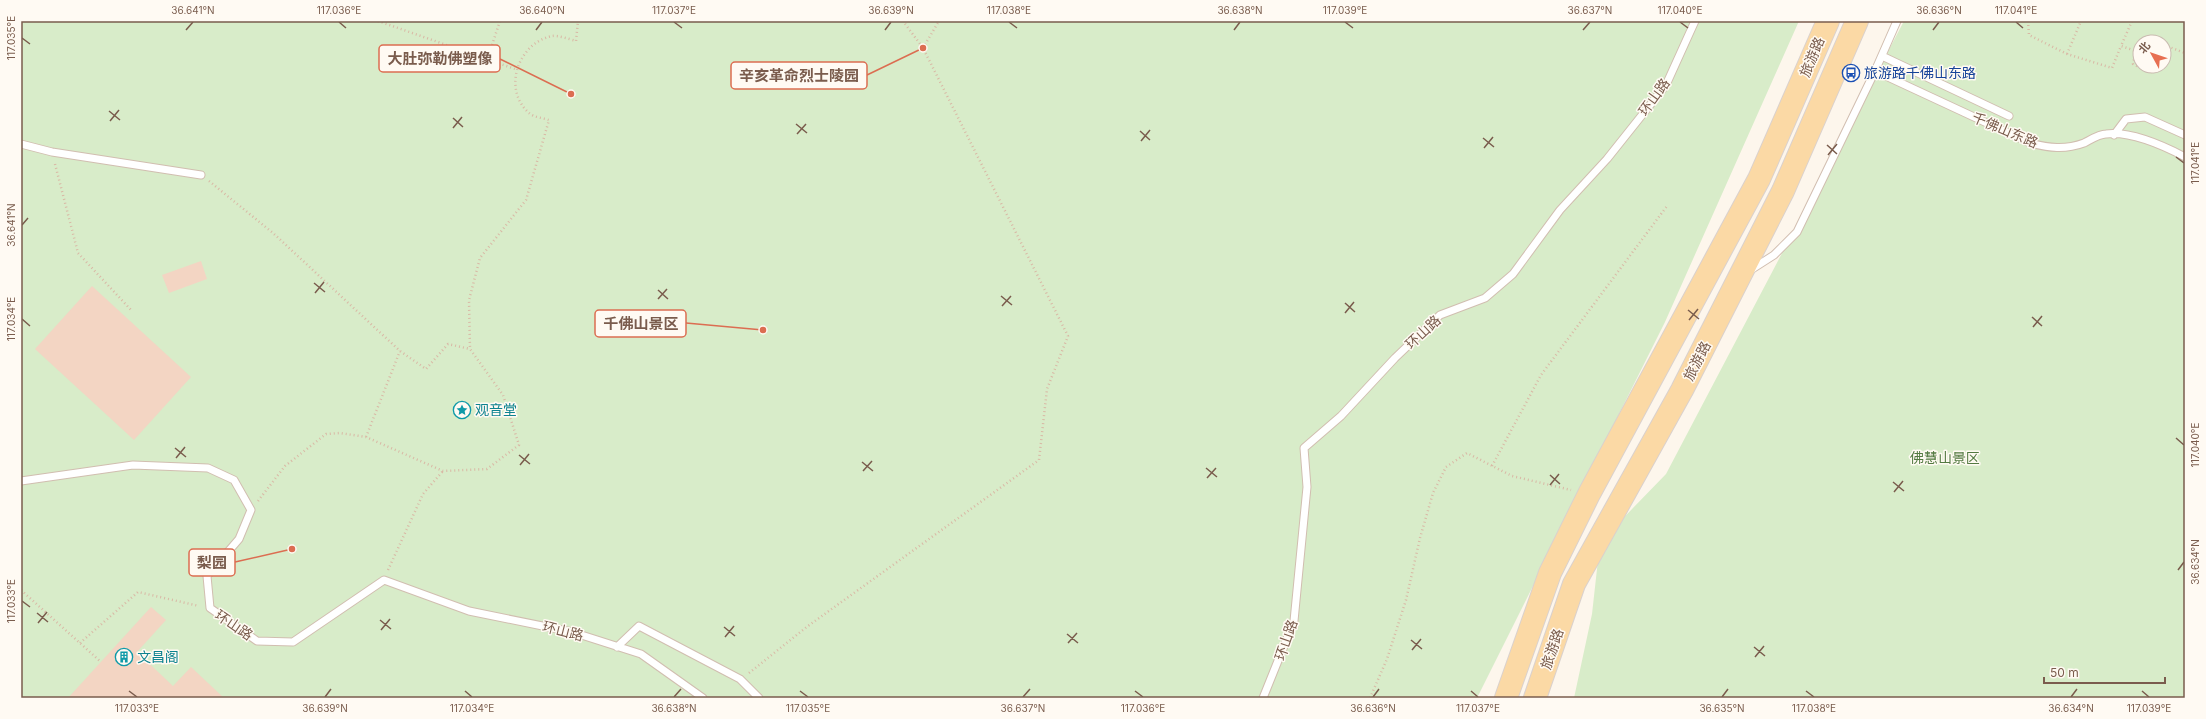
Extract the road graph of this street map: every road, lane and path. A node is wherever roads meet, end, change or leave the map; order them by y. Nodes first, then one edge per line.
1 (378, 21) edge
2 (500, 21) edge
3 (578, 21) edge
4 (903, 21) edge
5 (939, 21) edge
6 (1694, 21) edge
7 (1828, 21) edge
8 (1857, 21) edge
9 (1897, 21) edge
10 (2028, 21) edge
11 (2080, 21) edge
12 (2132, 21) edge
13 (2121, 46) junction
14 (923, 48) junction
15 (2172, 48) edge
16 (2132, 50) edge
17 (2185, 53) edge
18 (2067, 54) junction
19 (1882, 56) junction
20 (487, 60) junction
21 (516, 69) junction
22 (1875, 71) junction
23 (2009, 116) dead end
24 (2114, 135) junction
25 (2185, 135) edge
26 (21, 144) edge
27 (52, 152) junction
28 (2185, 157) edge
29 (201, 175) joint
30 (1667, 206) dead end
31 (1739, 278) junction
32 (132, 311) dead end
33 (470, 349) junction
34 (400, 351) junction
35 (366, 437) junction
36 (1492, 466) junction
37 (443, 471) junction
38 (21, 481) edge
39 (1589, 494) junction
40 (251, 510) junction
41 (384, 580) junction
42 (21, 590) edge
43 (210, 608) junction
44 (80, 643) junction
45 (617, 647) junction
46 (101, 662) dead end
47 (740, 680) junction
48 (703, 698) edge
49 (759, 698) edge
50 (1263, 698) edge
51 (1370, 698) edge
52 (1506, 698) edge
53 (1535, 698) edge

1 - 20 path
2 - 20 path
3 - 21 path
4 - 14 path
5 - 14 path
6 - 50 lane, 环山路
7 - 39 main road, 旅游路
8 - 31 main road, 旅游路
9 - 19 lane
10 - 18 path
11 - 18 path
12 - 13 path
13 - 16 path
13 - 18 path
14 - 47 path
15 - 17 path
19 - 22 lane
19 - 23 lane
20 - 21 path
21 - 33 path
22 - 24 lane, 千佛山东路
22 - 31 lane
24 - 25 lane
24 - 28 lane, 千佛山东路
26 - 27 lane
27 - 29 lane
27 - 32 path
29 - 34 path
30 - 36 path
31 - 53 main road, 旅游路
33 - 34 path
33 - 37 path
34 - 35 path
35 - 37 path
35 - 40 path
36 - 39 path
36 - 51 path
37 - 41 path
38 - 40 lane
39 - 52 main road, 旅游路
40 - 43 lane, 环山路
41 - 43 lane, 环山路
41 - 45 lane, 环山路
42 - 44 path
43 - 44 path
44 - 46 path
45 - 47 lane
45 - 48 lane, 环山路
47 - 49 lane

